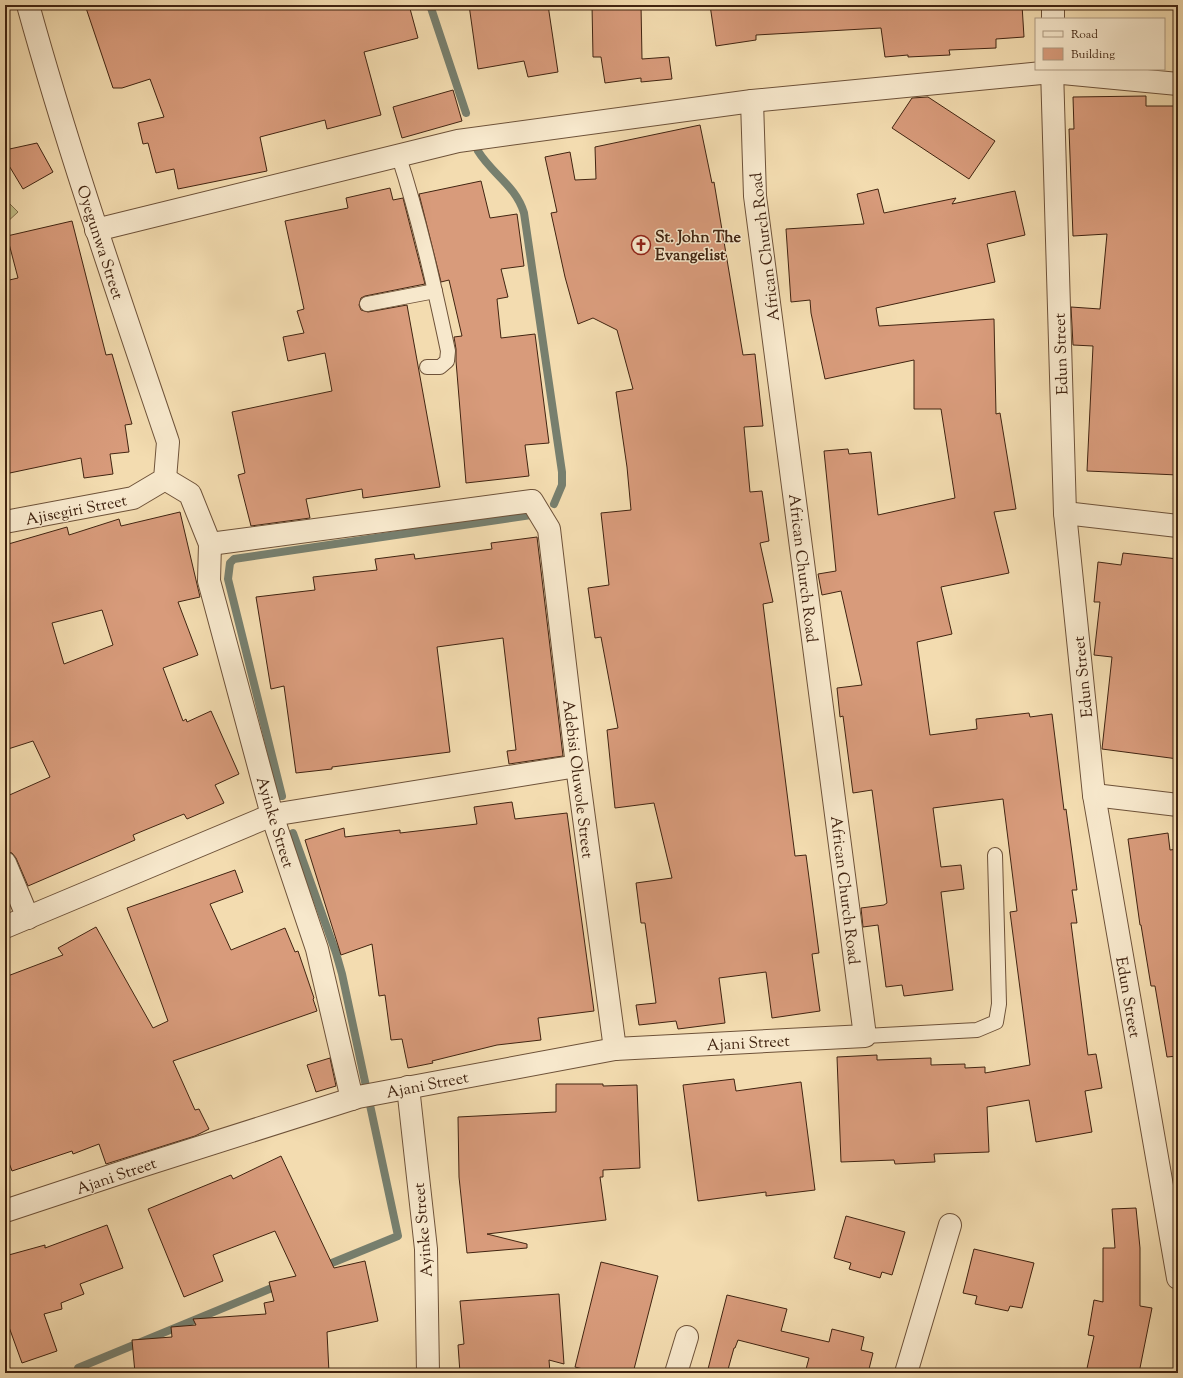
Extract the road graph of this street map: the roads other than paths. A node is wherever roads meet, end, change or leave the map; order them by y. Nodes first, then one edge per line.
1 (28, 5) edge
2 (1053, 5) edge
3 (1053, 18) edge
4 (1052, 70) edge
5 (1178, 84) edge
6 (752, 100) junction
7 (398, 154) junction
8 (96, 230) junction
9 (435, 291) junction
10 (367, 304) dead end
11 (427, 367) dead end
12 (165, 478) junction
13 (1065, 513) junction
14 (5, 522) edge
15 (1178, 526) edge
16 (210, 544) junction
17 (577, 766) junction
18 (1094, 794) junction
19 (1178, 804) edge
20 (272, 815) junction
21 (994, 855) dead end
22 (5, 863) edge
23 (28, 918) junction
24 (5, 927) edge
25 (864, 1036) junction
26 (615, 1049) junction
27 (408, 1087) junction
28 (363, 1096) junction
29 (5, 1211) edge
30 (950, 1225) dead end
31 (1178, 1278) edge
32 (687, 1337) dead end
33 (428, 1373) edge
34 (676, 1373) edge
35 (906, 1373) edge

1 - 8 street, Oyegunwa Street
2 - 3 street
4 - 5 street
4 - 6 street
4 - 13 street, Edun Street
6 - 7 street
6 - 25 street, African Church Road
7 - 8 street
7 - 9 lane
8 - 12 street, Oyegunwa Street
9 - 10 lane
9 - 11 lane
12 - 14 street, Ajisegiri Street
12 - 16 street
13 - 15 street
13 - 18 street, Edun Street
16 - 17 street, Adebisi Oluwole Street
16 - 20 street, Ayinke Street
17 - 20 street
17 - 26 street, Adebisi Oluwole Street
18 - 19 street
18 - 31 street, Edun Street
20 - 23 street
20 - 28 street, Ayinke Street
21 - 25 lane
22 - 23 street
23 - 24 street
25 - 26 street, Ajani Street
26 - 27 street, Ajani Street
27 - 28 street, Ajani Street
27 - 33 street, Ayinke Street
28 - 29 street, Ajani Street
30 - 35 street
32 - 34 street

